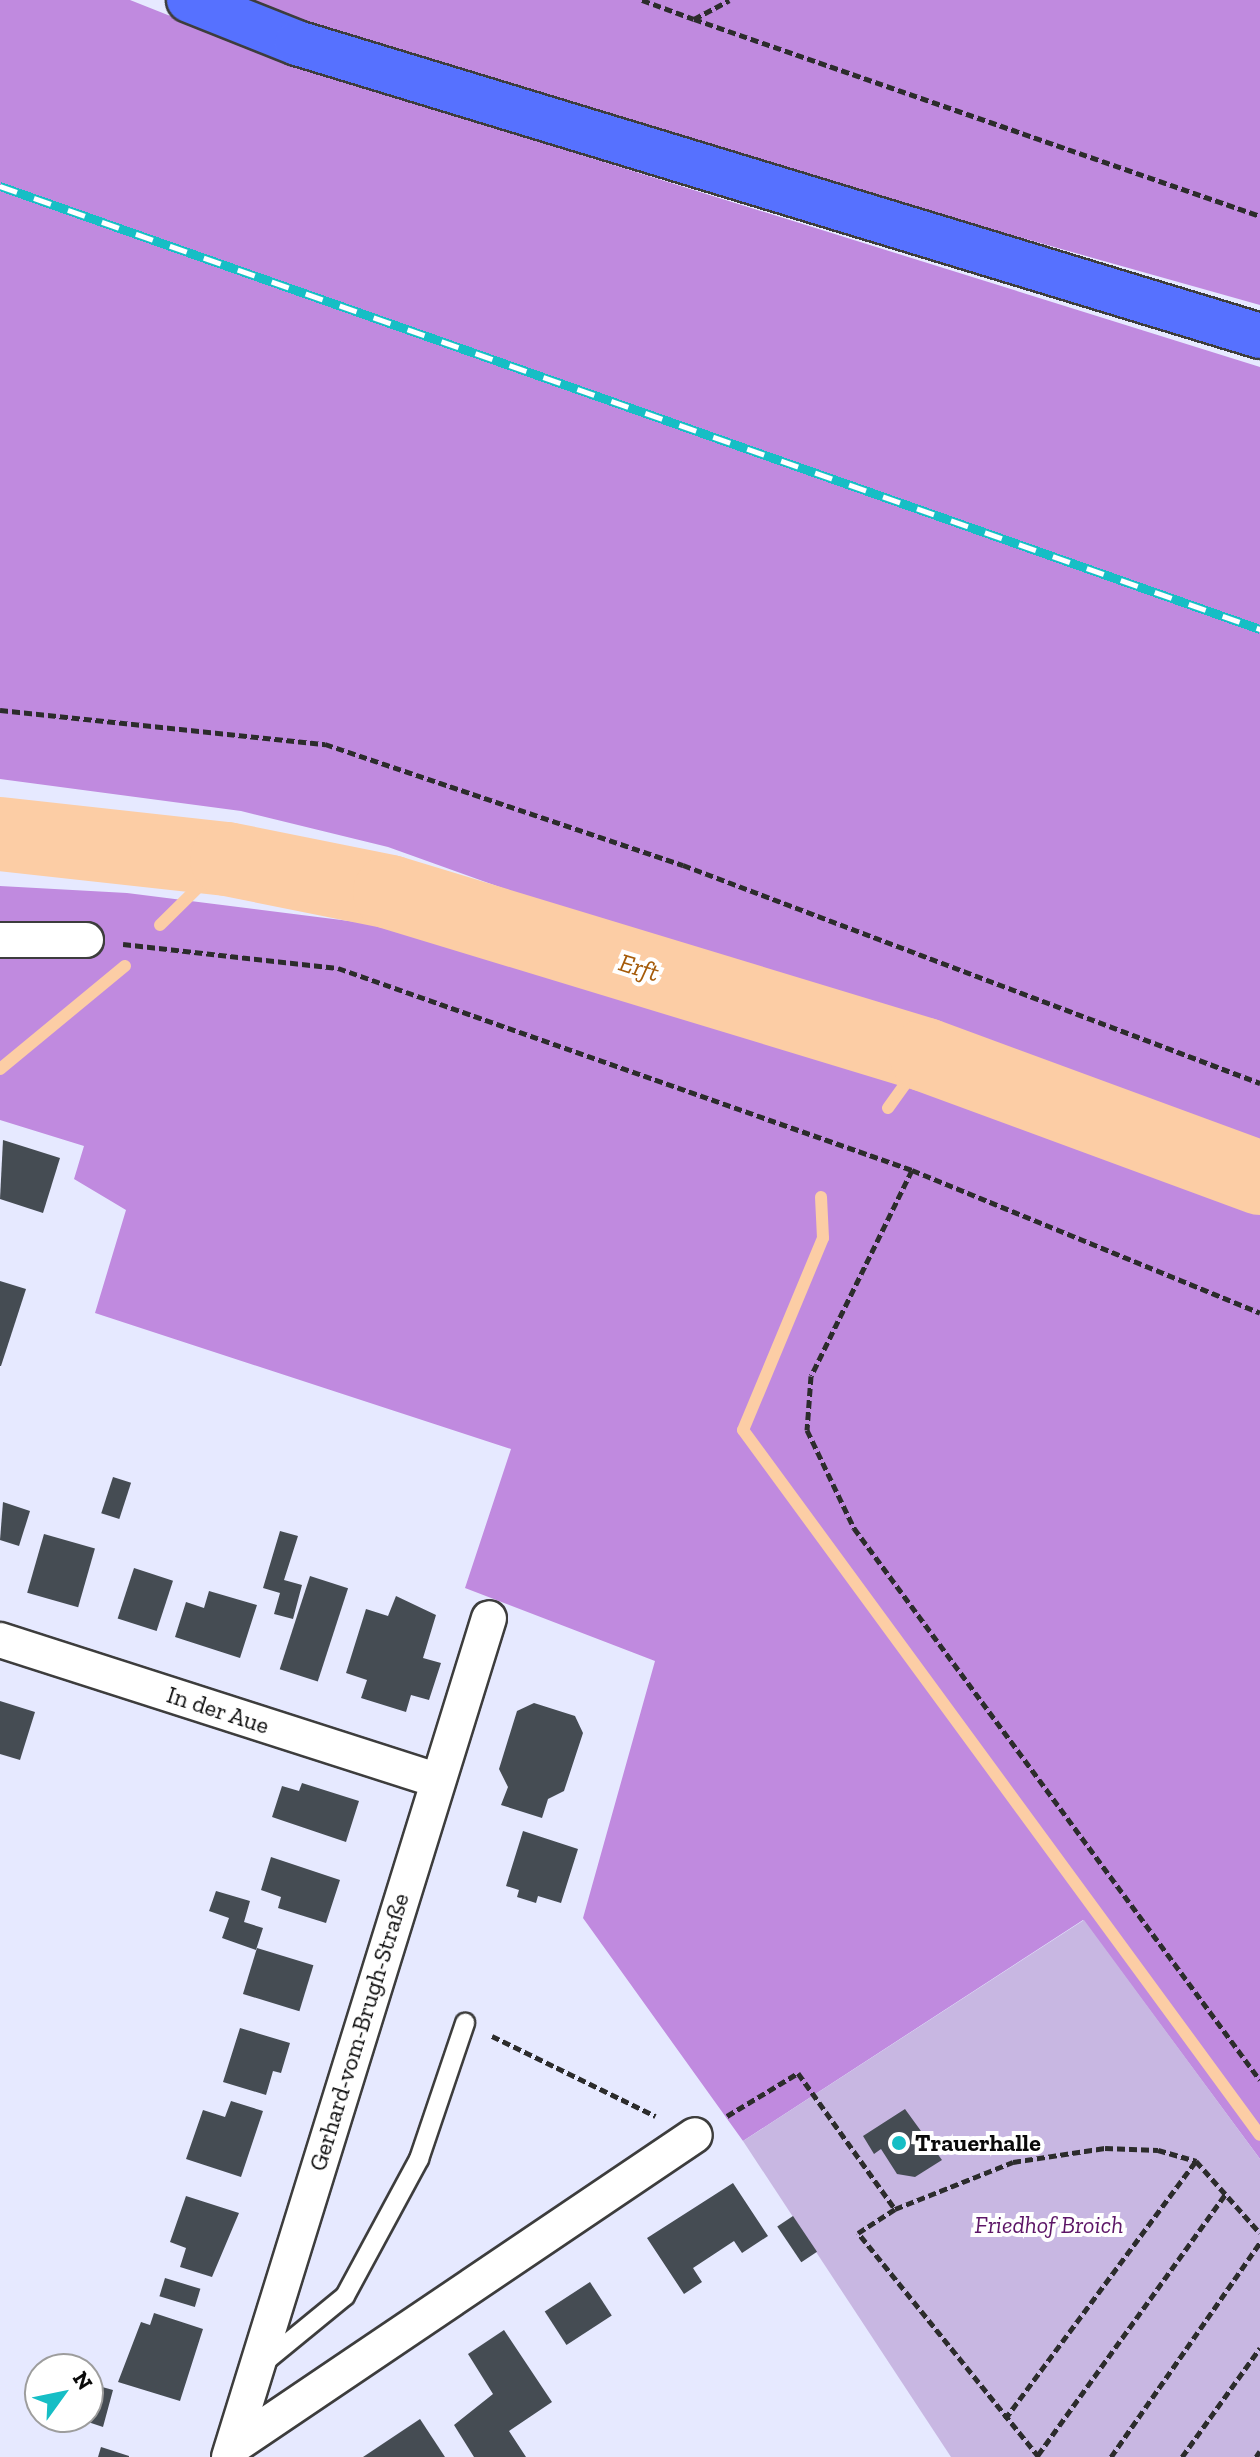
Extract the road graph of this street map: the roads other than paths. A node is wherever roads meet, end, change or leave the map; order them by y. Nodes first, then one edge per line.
1 (189, 0) edge
2 (1260, 336) edge
3 (0, 940) edge
4 (86, 940) road end
5 (489, 1618) dead end
6 (0, 1640) edge
7 (435, 1780) junction
8 (465, 2023) road end
9 (695, 2135) road end
10 (256, 2369) junction
11 (231, 2452) edge

1 - 2 main road
3 - 4 street
5 - 7 street, Gerhard-vom-Brugh-Straße
6 - 7 street, In der Aue
7 - 10 street, Gerhard-vom-Brugh-Straße
8 - 10 lane
9 - 11 street, Gerhard-vom-Brugh-Straße
10 - 11 street, Gerhard-vom-Brugh-Straße

